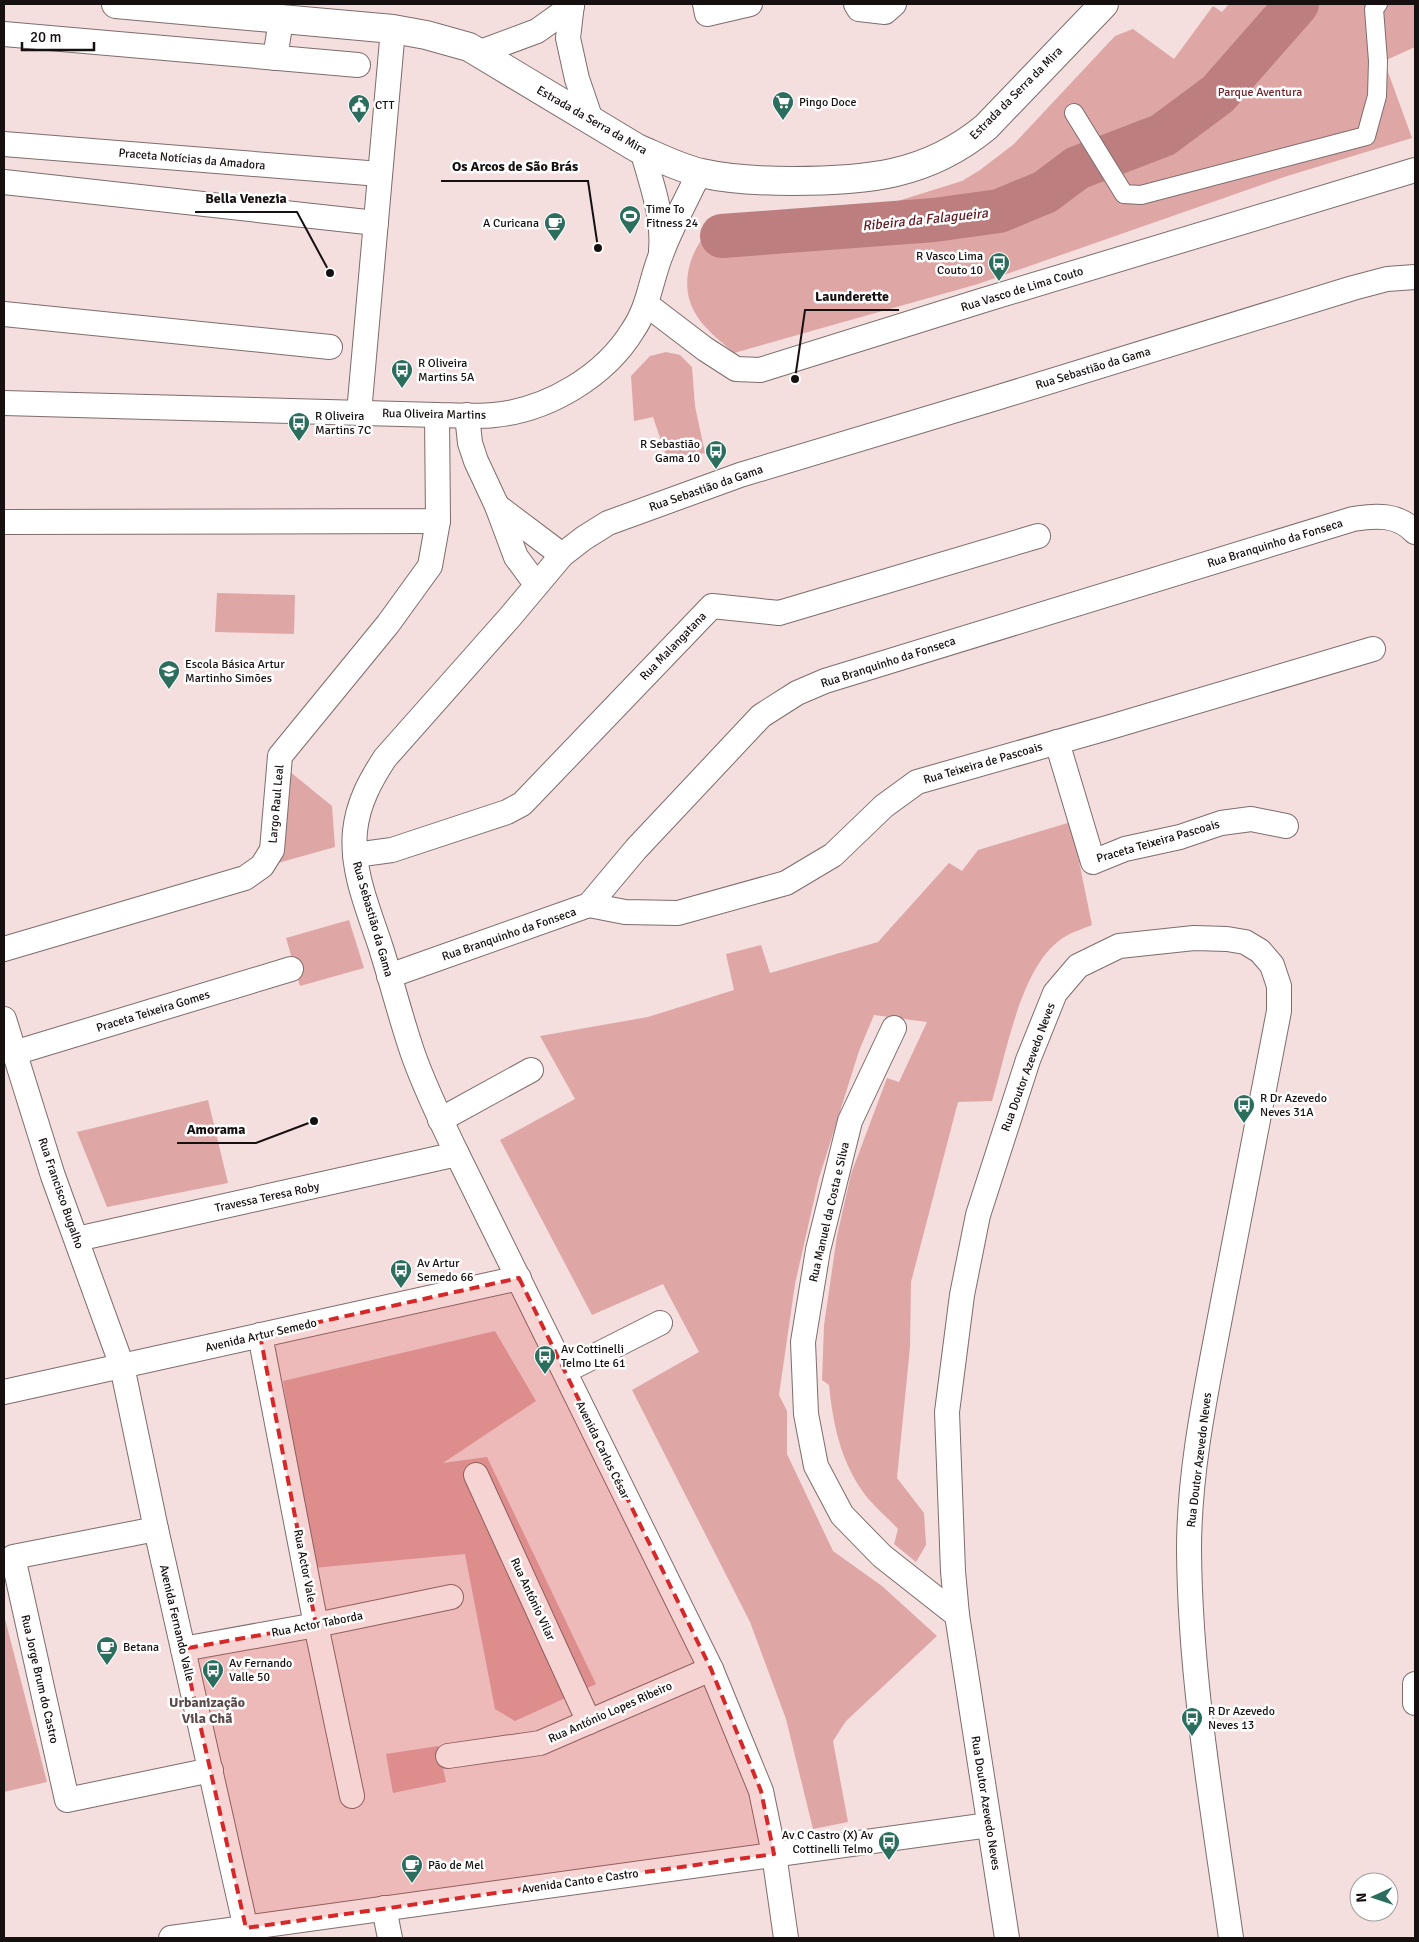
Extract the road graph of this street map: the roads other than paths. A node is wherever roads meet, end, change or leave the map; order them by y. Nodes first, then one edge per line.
1 (116, 4) edge
2 (705, 4) edge
3 (750, 4) edge
4 (856, 4) edge
5 (894, 4) edge
6 (1102, 4) edge
7 (1378, 4) edge
8 (572, 5) edge
9 (281, 20) junction
10 (393, 29) junction
11 (4, 34) edge
12 (478, 53) junction
13 (276, 58) junction
14 (358, 65) dead end
15 (1074, 112) dead end
16 (591, 120) junction
17 (4, 144) edge
18 (642, 150) junction
19 (1415, 170) edge
20 (699, 173) junction
21 (380, 174) junction
22 (4, 182) edge
23 (376, 222) junction
24 (661, 252) junction
25 (1415, 277) edge
26 (646, 304) junction
27 (4, 314) edge
28 (330, 348) dead end
29 (4, 403) edge
30 (359, 413) junction
31 (437, 415) junction
32 (467, 415) junction
33 (497, 506) junction
34 (438, 521) junction
35 (4, 522) edge
36 (1415, 532) edge
37 (1038, 536) dead end
38 (562, 555) junction
39 (536, 584) junction
40 (1373, 649) dead end
41 (1057, 742) junction
42 (1286, 826) dead end
43 (355, 855) junction
44 (589, 905) junction
45 (4, 949) edge
46 (291, 969) dead end
47 (390, 976) junction
48 (4, 1019) edge
49 (894, 1028) dead end
50 (14, 1053) junction
51 (413, 1054) joint
52 (531, 1070) dead end
53 (440, 1120) junction
54 (457, 1154) junction
55 (76, 1239) junction
56 (518, 1278) junction
57 (660, 1323) dead end
58 (260, 1335) junction
59 (122, 1366) junction
60 (565, 1371) junction
61 (4, 1392) edge
62 (476, 1475) dead end
63 (156, 1529) junction
64 (451, 1597) dead end
65 (957, 1615) junction
66 (316, 1625) junction
67 (183, 1649) junction
68 (711, 1669) junction
69 (1415, 1684) edge
70 (1415, 1703) edge
71 (589, 1722) junction
72 (448, 1756) dead end
73 (211, 1770) junction
74 (352, 1796) dead end
75 (989, 1825) junction
76 (774, 1854) junction
77 (384, 1908) junction
78 (247, 1933) edge
79 (171, 1938) edge
80 (390, 1938) edge
81 (786, 1938) edge
82 (1007, 1938) edge
83 (1230, 1938) edge

1 - 9 street, Estrada da Serra da Mira
2 - 3 street
4 - 5 street
6 - 20 street, Estrada da Serra da Mira
7 - 15 street
8 - 12 street
8 - 16 street
9 - 10 street, Estrada da Serra da Mira
9 - 13 street
10 - 12 street, Estrada da Serra da Mira
10 - 21 street
11 - 13 street
12 - 16 street, Estrada da Serra da Mira
13 - 14 street
16 - 18 street, Estrada da Serra da Mira
17 - 21 street, Praceta Notícias da Amadora
18 - 20 street, Estrada da Serra da Mira
18 - 24 street, Rua Oliveira Martins
19 - 26 street, Rua Vasco de Lima Couto
20 - 24 street, Rua Oliveira Martins
21 - 23 street
22 - 23 street
23 - 30 street
24 - 26 street, Rua Oliveira Martins
25 - 38 street, Rua Sebastião da Gama
26 - 32 street, Rua Oliveira Martins
27 - 28 street
29 - 30 street, Rua Oliveira Martins
30 - 31 street, Rua Oliveira Martins
31 - 32 street, Rua Oliveira Martins
31 - 34 street, Largo Raul Leal
32 - 33 street
33 - 38 street
33 - 39 street
34 - 35 street
34 - 45 street, Largo Raul Leal
36 - 44 street, Rua Branquinho da Fonseca
37 - 43 street, Rua Malangatana
38 - 39 street, Rua Sebastião da Gama
39 - 43 street, Rua Sebastião da Gama
40 - 41 street, Rua Teixeira de Pascoais
41 - 42 street, Praceta Teixeira Pascoais
41 - 44 street, Rua Teixeira de Pascoais
43 - 47 street, Rua Sebastião da Gama
44 - 47 street, Rua Branquinho da Fonseca
46 - 50 street, Praceta Teixeira Gomes
47 - 51 street, Rua Sebastião da Gama
48 - 50 street, Rua Francisco Bugalho
49 - 65 street, Rua Manuel da Costa e Silva
50 - 55 street, Rua Francisco Bugalho
51 - 53 street, Avenida Carlos César
52 - 53 street
53 - 54 street, Avenida Carlos César
54 - 55 street, Travessa Teresa Roby
54 - 56 street, Avenida Carlos César
55 - 59 street, Rua Francisco Bugalho
56 - 58 street, Avenida Artur Semedo
56 - 60 street, Avenida Carlos César
57 - 60 street
58 - 59 street, Avenida Artur Semedo
58 - 66 street, Rua Actor Vale
59 - 61 street, Avenida Artur Semedo
59 - 63 street, Avenida Fernando Valle
60 - 68 street, Avenida Carlos César
62 - 71 street, Rua António Vilar
63 - 67 street, Avenida Fernando Valle
63 - 73 street, Rua Jorge Brum do Castro
64 - 66 street, Rua Actor Taborda
65 - 75 street, Rua Doutor Azevedo Neves
65 - 83 street, Rua Doutor Azevedo Neves
66 - 67 street, Rua Actor Taborda
66 - 74 street, Rua Actor Vale
67 - 73 street, Avenida Fernando Valle
68 - 71 street, Rua António Lopes Ribeiro
68 - 76 street, Avenida Carlos César
69 - 70 street
71 - 72 street, Rua António Lopes Ribeiro
73 - 78 street, Avenida Fernando Valle
75 - 76 street, Avenida Canto e Castro
75 - 82 street, Rua Doutor Azevedo Neves
76 - 77 street, Avenida Canto e Castro
76 - 81 street, Avenida Carlos César
77 - 78 street, Avenida Canto e Castro
77 - 80 street
78 - 79 street, Avenida Canto e Castro

